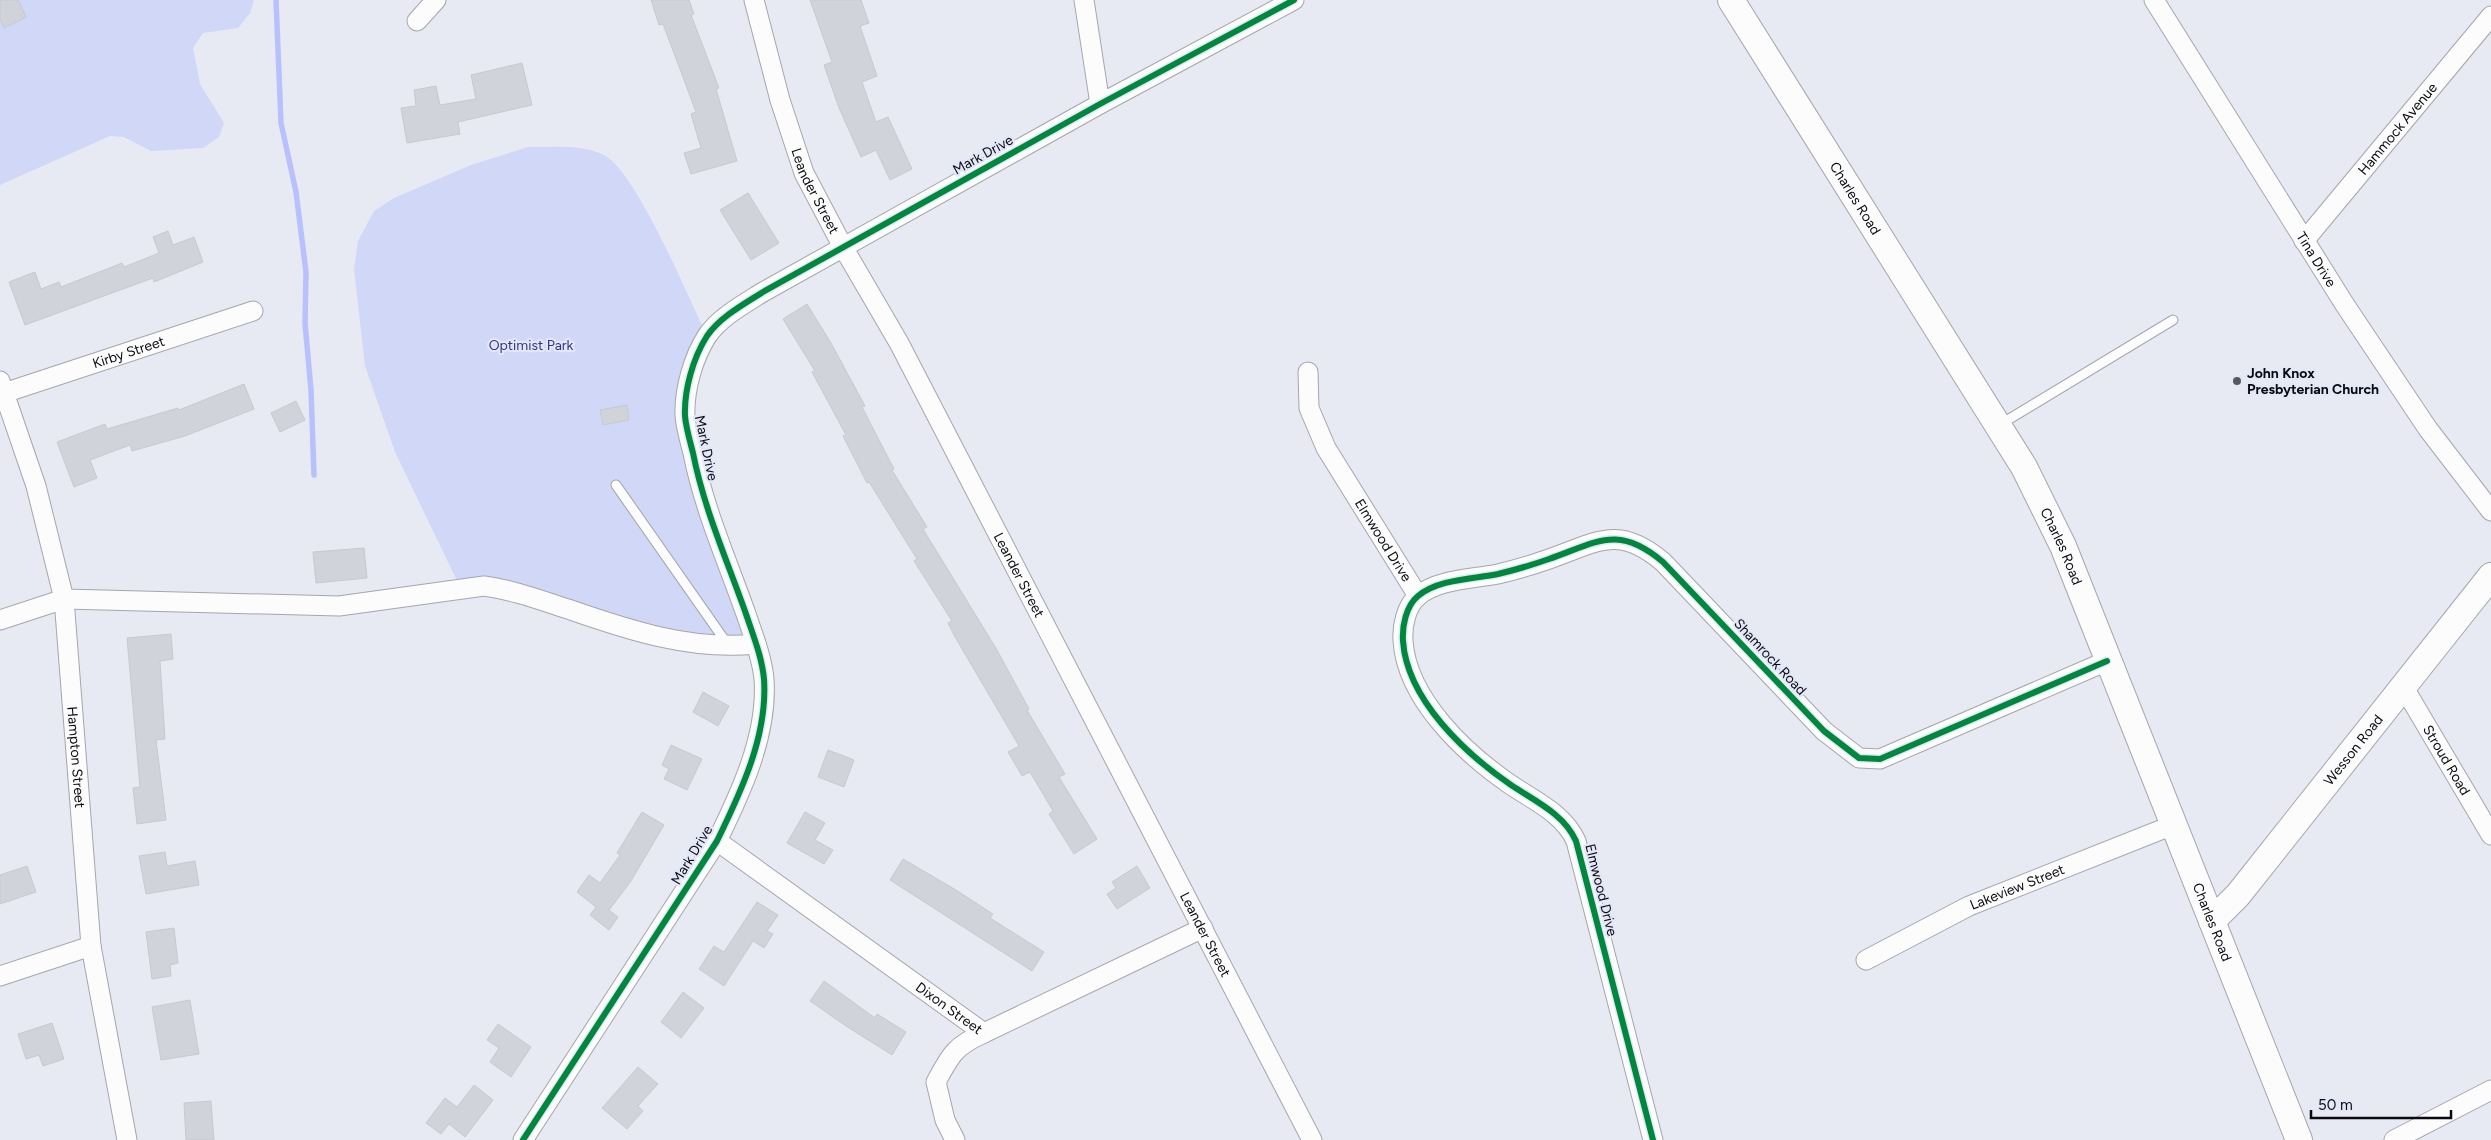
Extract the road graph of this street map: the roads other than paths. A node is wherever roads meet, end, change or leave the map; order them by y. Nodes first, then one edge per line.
1 (436, 0) edge
2 (754, 0) edge
3 (1084, 0) edge
4 (1294, 0) edge
5 (1731, 0) edge
6 (2154, 0) edge
7 (2491, 16) edge
8 (418, 21) dead end
9 (1100, 104) junction
10 (2304, 241) junction
11 (842, 247) junction
12 (253, 311) dead end
13 (2174, 320) dead end
14 (1308, 372) dead end
15 (2, 387) edge
16 (1999, 426) junction
17 (616, 485) dead end
18 (2491, 511) edge
19 (2491, 576) edge
20 (1418, 596) junction
21 (64, 599) junction
22 (0, 620) edge
23 (756, 644) junction
24 (729, 647) junction
25 (2107, 662) junction
26 (2403, 686) junction
27 (2173, 824) junction
28 (2491, 835) edge
29 (717, 841) junction
30 (2212, 920) junction
31 (1203, 928) junction
32 (91, 946) junction
33 (1866, 960) dead end
34 (0, 976) edge
35 (984, 1033) junction
36 (2491, 1090) edge
37 (529, 1138) edge
38 (127, 1140) edge
39 (955, 1140) edge
40 (1312, 1140) edge
41 (1653, 1140) edge
42 (2299, 1140) edge
43 (2394, 1140) edge

1 - 8 street
2 - 11 street, Leander Street
3 - 9 street
4 - 9 street, Mark Drive
5 - 16 street, Charles Road
6 - 10 street, Tina Drive
7 - 10 street, Hammock Avenue
9 - 11 street, Mark Drive
10 - 18 street, Tina Drive
11 - 23 street, Mark Drive
11 - 31 street, Leander Street
12 - 15 street, Kirby Street
13 - 16 lane
14 - 20 street, Elmwood Drive
15 - 21 street, Hampton Street
16 - 25 street, Charles Road
17 - 24 lane
19 - 26 street, Wesson Road
20 - 25 street, Shamrock Road
20 - 41 street, Elmwood Drive
21 - 22 street
21 - 24 street
21 - 32 street, Hampton Street
23 - 24 street
23 - 29 street, Mark Drive
25 - 27 street, Charles Road
26 - 28 street, Stroud Road
26 - 30 street, Wesson Road
27 - 30 street, Charles Road
27 - 33 street, Lakeview Street
29 - 35 street, Dixon Street
29 - 37 street, Mark Drive
30 - 42 street, Charles Road
31 - 35 street, Dixon Street
31 - 40 street, Leander Street
32 - 34 street
32 - 38 street, Hampton Street
35 - 39 street
36 - 43 street

